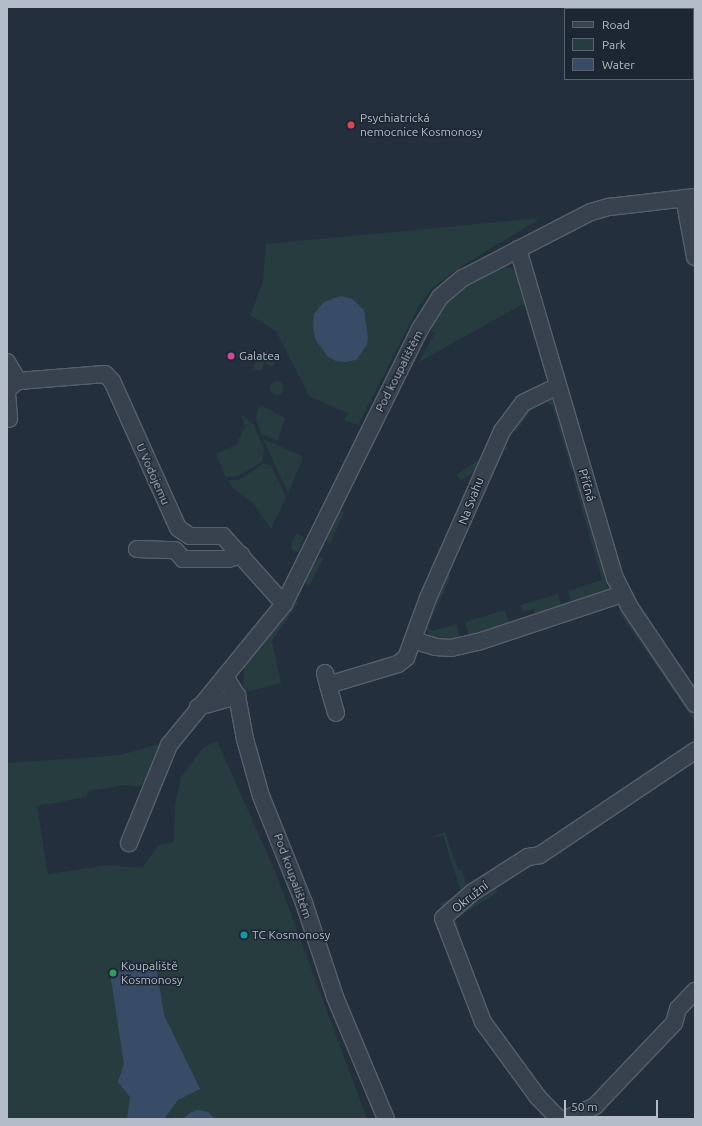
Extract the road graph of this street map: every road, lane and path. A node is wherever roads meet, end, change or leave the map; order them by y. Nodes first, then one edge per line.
1 (689, 197) edge
2 (518, 249) junction
3 (695, 257) edge
4 (7, 362) edge
5 (18, 381) junction
6 (558, 386) junction
7 (7, 394) edge
8 (9, 419) dead end
9 (137, 549) dead end
10 (241, 555) junction
11 (622, 594) junction
12 (284, 604) junction
13 (413, 640) junction
14 (224, 676) junction
15 (237, 696) junction
16 (695, 704) edge
17 (198, 707) junction
18 (336, 713) dead end
19 (695, 751) edge
20 (129, 843) dead end
21 (695, 991) edge
22 (386, 1119) edge
23 (559, 1119) edge
24 (565, 1119) edge

1 - 2 street, Pod koupalištěm
1 - 3 street, Pod koupalištěm
2 - 6 street, Příčná
2 - 12 street, Pod koupalištěm
4 - 5 street
5 - 7 street
5 - 10 street, U Vodojemu
6 - 11 street, Příčná
6 - 13 street, Na Svahu
7 - 8 street
9 - 10 street
10 - 12 street, U Vodojemu
11 - 13 street
11 - 16 street, Příčná
12 - 14 street, Pod koupalištěm
13 - 18 street, Na Svahu
14 - 15 street, Pod koupalištěm
14 - 17 street, Pod koupalištěm
15 - 17 street
15 - 22 street, Pod koupalištěm
17 - 20 street, Pod koupalištěm
19 - 23 street, Okružní
21 - 24 street

